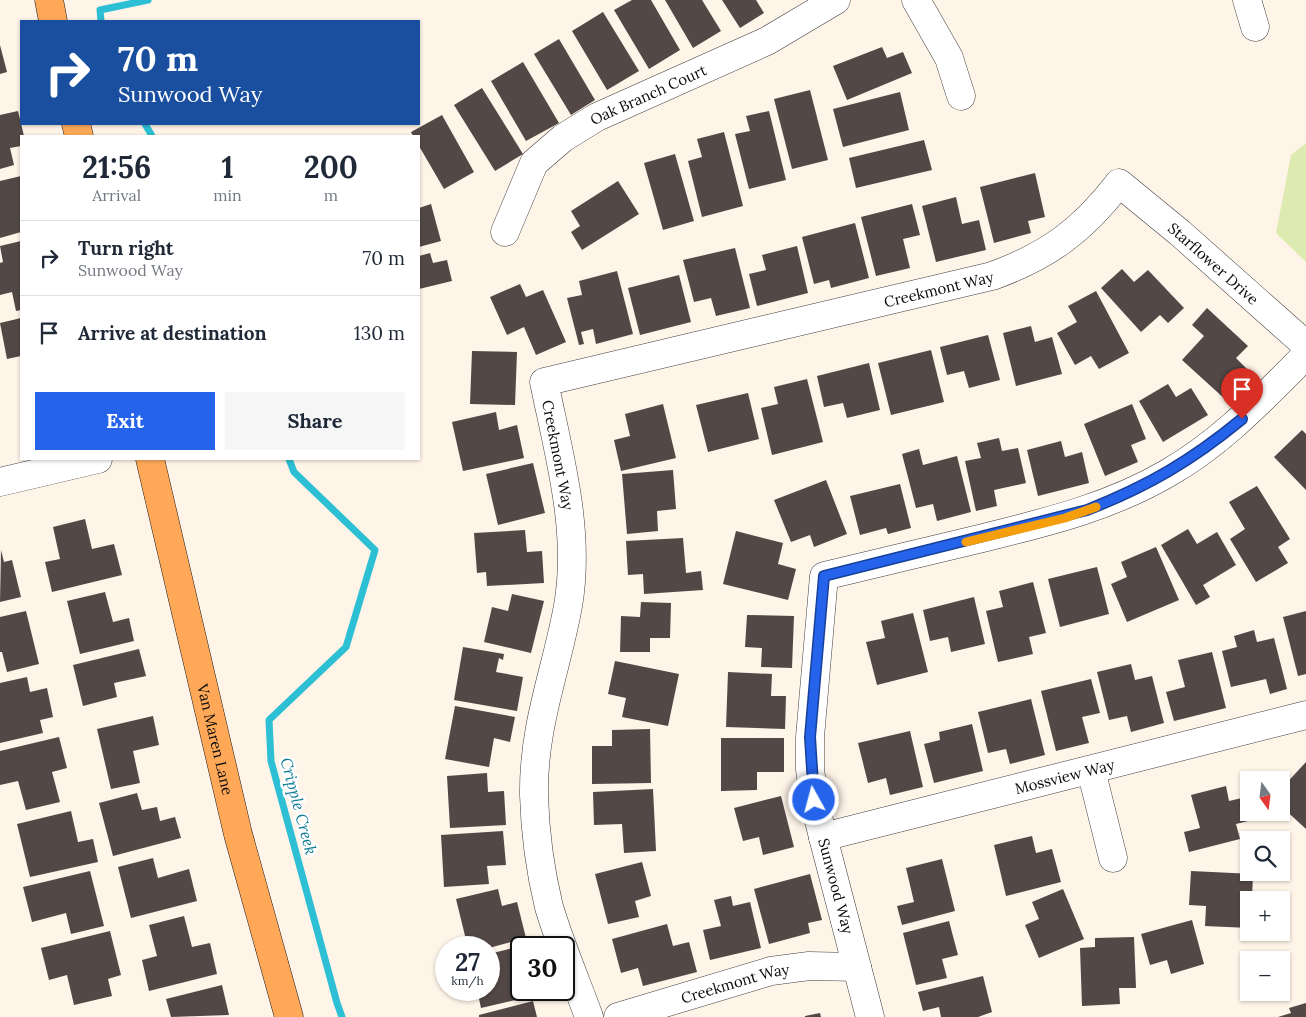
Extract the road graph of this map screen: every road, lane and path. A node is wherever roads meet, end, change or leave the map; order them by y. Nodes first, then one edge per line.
1 (49, 0) edge
2 (836, 0) edge
3 (916, 0) edge
4 (1246, 0) edge
5 (54, 20) edge
6 (1255, 27) dead end
7 (961, 96) dead end
8 (1119, 183) joint
9 (505, 232) dead end
10 (1306, 345) edge
11 (1306, 355) edge
12 (94, 460) edge
13 (150, 460) edge
14 (0, 482) edge
15 (1306, 715) edge
16 (1091, 770) junction
17 (823, 838) junction
18 (1113, 858) dead end
19 (857, 967) junction
20 (289, 1017) edge
21 (589, 1017) edge
22 (618, 1017) edge
23 (870, 1017) edge

1 - 5 main road
2 - 9 street, Oak Branch Court
3 - 7 street
4 - 6 street
8 - 10 street, Starflower Drive
8 - 21 street, Creekmont Way
11 - 17 street, Sunwood Way
12 - 14 street
13 - 20 main road, Van Maren Lane
15 - 16 street, Mossview Way
16 - 17 street, Mossview Way
16 - 18 street
17 - 19 street, Sunwood Way
19 - 22 street, Creekmont Way
19 - 23 street, Sunwood Way

